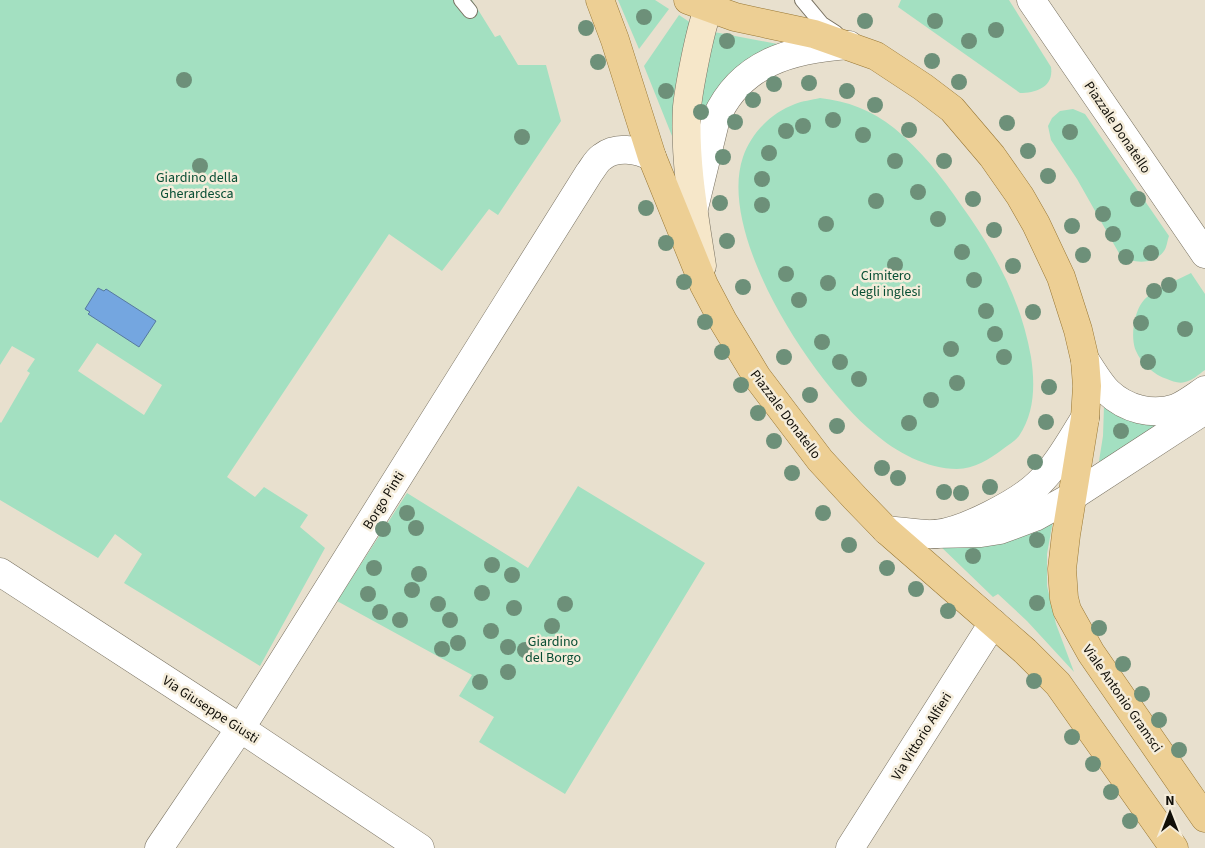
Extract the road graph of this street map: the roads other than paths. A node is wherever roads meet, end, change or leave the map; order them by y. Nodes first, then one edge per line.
1 (600, 0) edge
2 (802, 0) edge
3 (1032, 0) edge
4 (703, 3) edge
5 (855, 48) junction
6 (652, 157) junction
7 (694, 210) junction
8 (1205, 254) edge
9 (704, 285) junction
10 (1085, 360) junction
11 (1205, 390) edge
12 (1205, 410) edge
13 (1085, 418) junction
14 (1073, 496) junction
15 (886, 530) junction
16 (934, 534) junction
17 (1062, 569) joint
18 (0, 572) edge
19 (993, 623) junction
20 (240, 728) junction
21 (1205, 818) edge
22 (159, 848) edge
23 (420, 848) edge
24 (850, 848) edge
25 (1174, 848) edge

1 - 6 main road, Piazzale Donatello
2 - 5 lane, Piazzale Donatello
3 - 8 street, Piazzale Donatello
4 - 5 main road, Piazzale Donatello
4 - 7 street, Piazzale Donatello
5 - 7 street, Piazzale Donatello
5 - 10 main road, Piazzale Donatello
6 - 9 main road, Piazzale Donatello
6 - 20 street, Borgo Pinti
7 - 9 street, Piazzale Donatello
9 - 15 main road, Piazzale Donatello
10 - 11 street, Piazzale Donatello
10 - 13 main road, Piazzale Donatello
12 - 14 street
13 - 14 main road, Piazzale Donatello
13 - 16 street
14 - 16 street
14 - 17 main road, Piazzale Donatello
15 - 16 street
15 - 19 main road, Piazzale Donatello
17 - 21 main road, Viale Antonio Gramsci
18 - 20 street, Via Giuseppe Giusti
19 - 24 street, Via Vittorio Alfieri
19 - 25 main road
20 - 22 street, Borgo Pinti
20 - 23 street, Via Giuseppe Giusti

